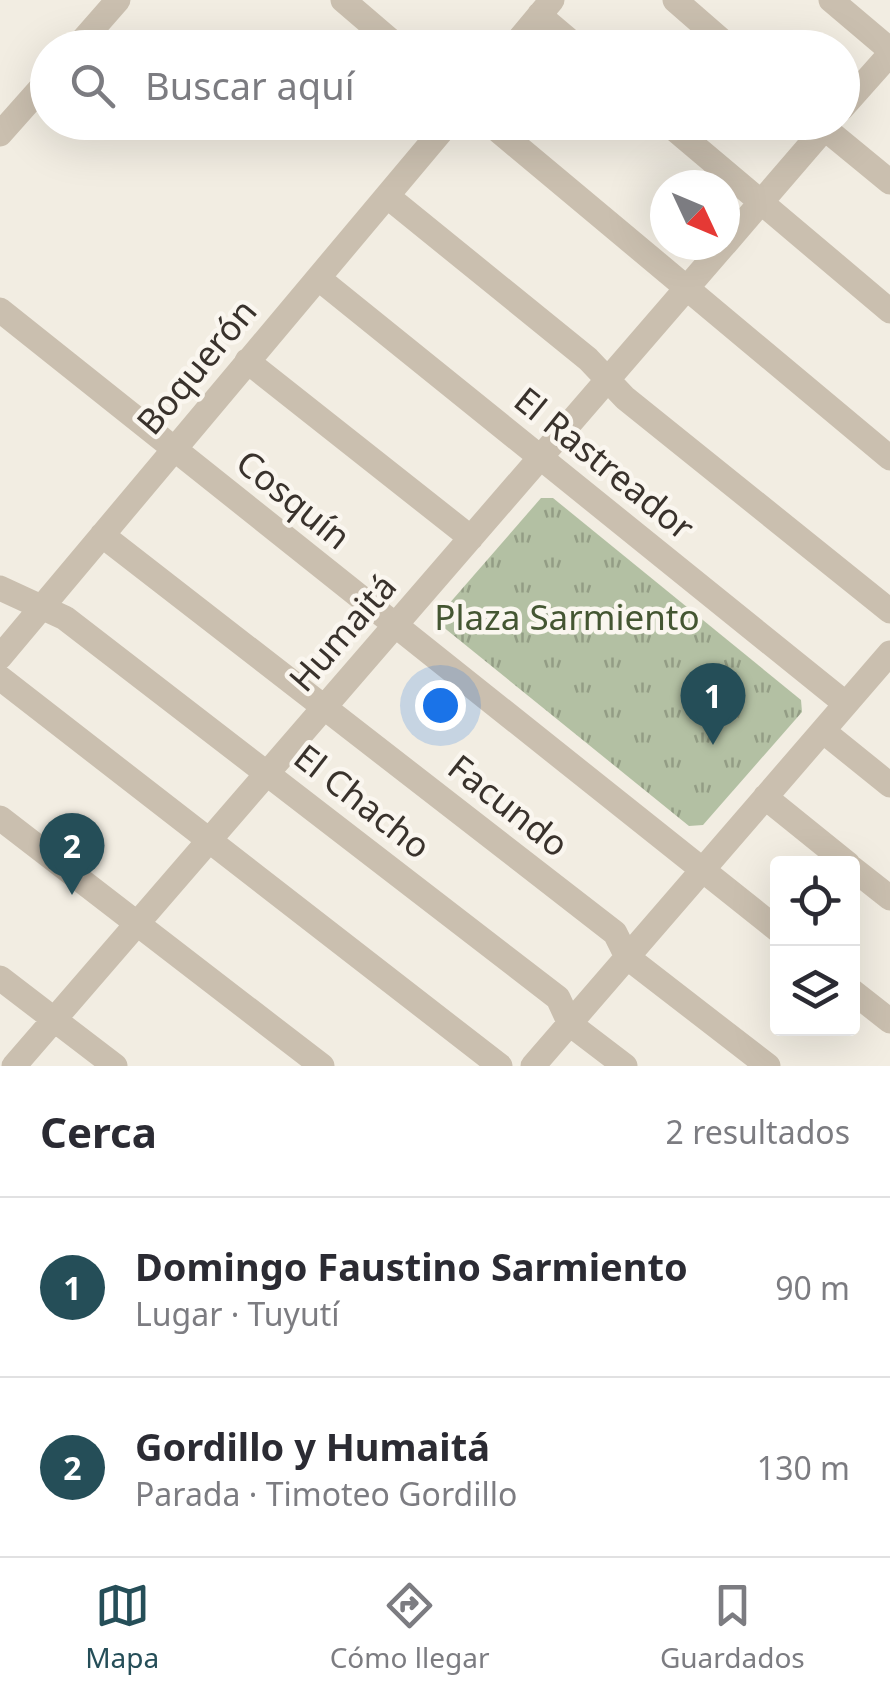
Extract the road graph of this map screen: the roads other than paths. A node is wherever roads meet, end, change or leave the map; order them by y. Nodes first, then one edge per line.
1 (118, 0) edge
2 (342, 0) edge
3 (675, 0) edge
4 (831, 0) edge
5 (546, 8) edge
6 (92, 30) edge
7 (378, 30) edge
8 (527, 30) edge
9 (564, 30) edge
10 (709, 30) edge
11 (890, 52) edge
12 (860, 87) edge
13 (30, 100) edge
14 (0, 134) edge
15 (434, 140) edge
16 (509, 140) edge
17 (687, 140) edge
18 (812, 140) edge
19 (841, 140) edge
20 (890, 182) edge
21 (387, 196) junction
22 (760, 202) junction
23 (740, 227) edge
24 (712, 260) edge
25 (318, 278) junction
26 (687, 289) junction
27 (0, 310) edge
28 (890, 311) edge
29 (248, 361) junction
30 (608, 380) junction
31 (173, 449) junction
32 (540, 458) junction
33 (890, 458) edge
34 (102, 535) junction
35 (471, 538) junction
36 (0, 588) edge
37 (41, 608) junction
38 (890, 611) edge
39 (395, 626) junction
40 (0, 657) edge
41 (887, 664) edge
42 (0, 678) edge
43 (846, 704) junction
44 (324, 708) junction
45 (822, 731) junction
46 (268, 774) junction
47 (890, 785) edge
48 (766, 797) junction
49 (0, 818) edge
50 (211, 839) junction
51 (838, 856) edge
52 (702, 869) junction
53 (860, 874) edge
54 (890, 898) edge
55 (138, 924) junction
56 (770, 924) edge
57 (626, 957) junction
58 (0, 978) edge
59 (860, 997) edge
60 (55, 1020) junction
61 (890, 1021) edge
62 (570, 1024) junction
63 (14, 1066) edge
64 (116, 1066) edge
65 (322, 1066) edge
66 (500, 1066) edge
67 (533, 1066) edge
68 (625, 1066) edge
69 (768, 1066) edge

1 - 6 street
2 - 7 street
3 - 10 street
4 - 11 street
5 - 8 street
5 - 9 street
11 - 12 street
13 - 14 street
15 - 21 street, Boquerón
16 - 26 street
17 - 22 street
18 - 22 street, Humaitá
19 - 20 street
21 - 25 street, Boquerón
21 - 30 street
22 - 23 street, Humaitá
22 - 28 street
24 - 26 street, Humaitá
25 - 29 street, Boquerón
25 - 32 street, El Rastreador
26 - 30 street, Humaitá
26 - 33 street
27 - 31 street, Cosquín
29 - 31 street, Boquerón
29 - 35 street
30 - 32 street, Humaitá
30 - 38 street
31 - 34 street, Boquerón
31 - 39 street, Cosquín
32 - 35 street, Humaitá
32 - 43 street, El Rastreador
34 - 37 street, Boquerón
34 - 44 street, Facundo
35 - 39 street, Humaitá
36 - 37 street, El Chacho
37 - 40 street, Boquerón
37 - 46 street, El Chacho
39 - 44 street, Humaitá
39 - 52 street, Cosquín
41 - 43 street
42 - 50 street
43 - 45 street
44 - 46 street, Humaitá
44 - 57 street, Facundo
45 - 47 street
45 - 48 street
46 - 50 street, Humaitá
46 - 62 street, El Chacho
48 - 51 street
48 - 52 street
49 - 55 street
50 - 55 street, Humaitá
50 - 66 street
52 - 56 street, Cosquín
52 - 57 street
53 - 54 street
55 - 60 street, Humaitá
55 - 65 street
57 - 62 street
57 - 69 street, Facundo
58 - 60 street
59 - 61 street
60 - 63 street, Humaitá
60 - 64 street
62 - 67 street
62 - 68 street, El Chacho

